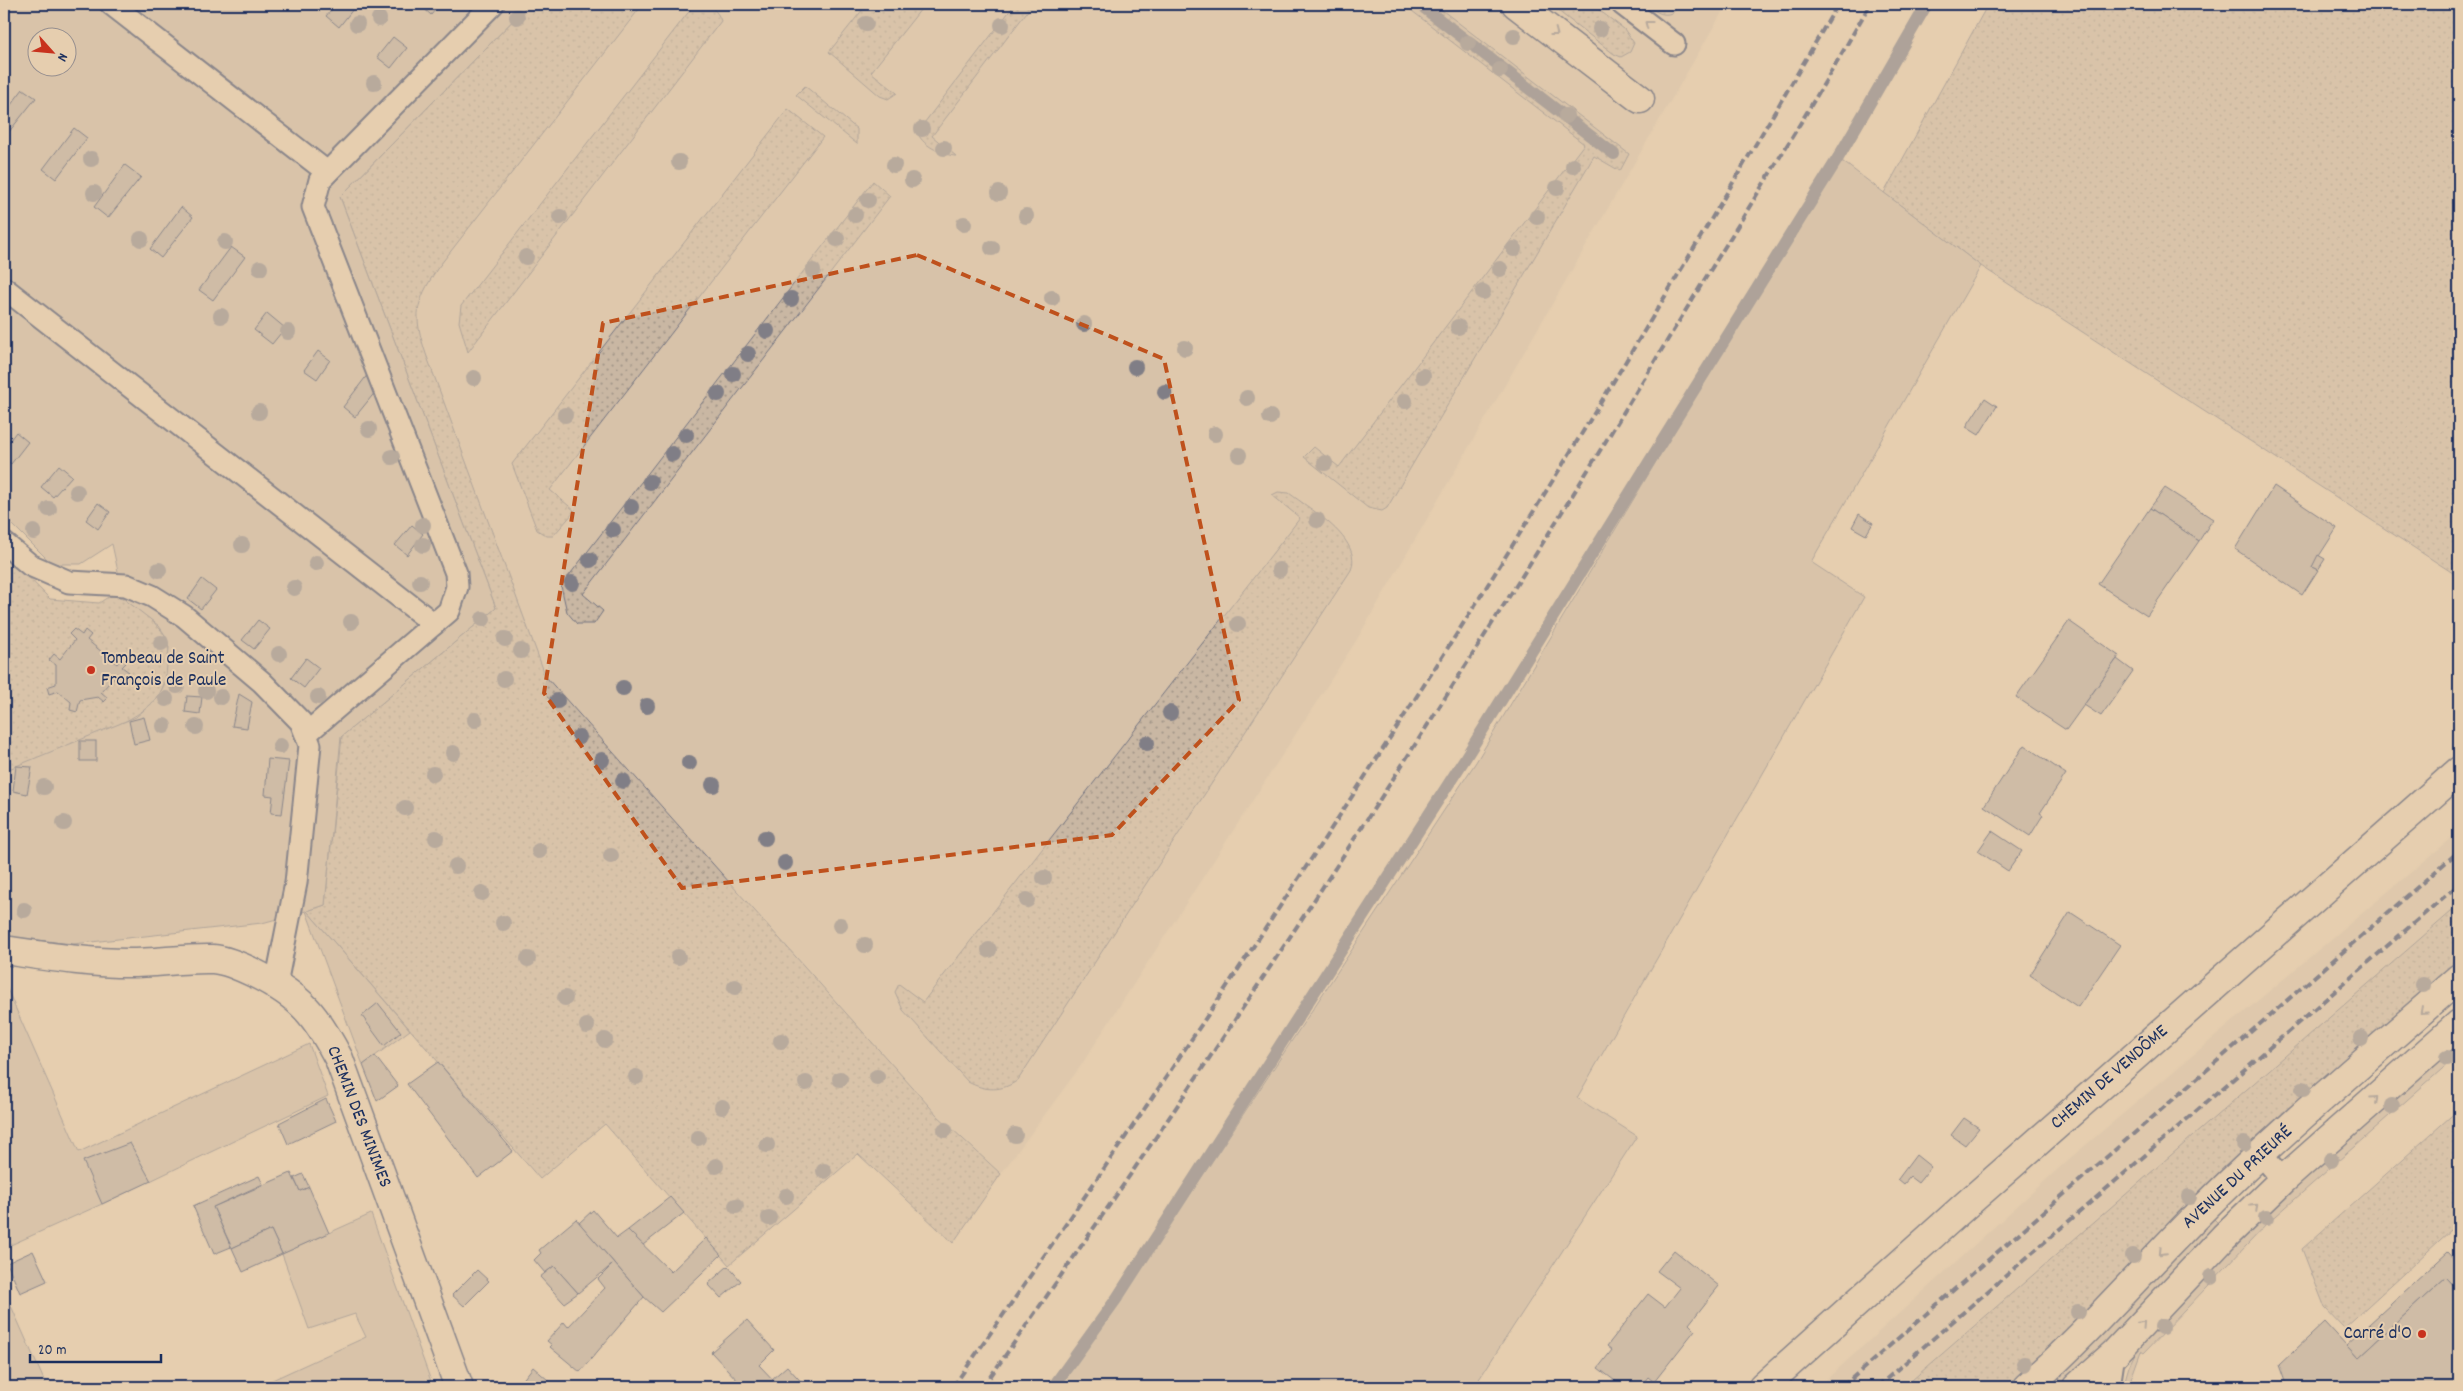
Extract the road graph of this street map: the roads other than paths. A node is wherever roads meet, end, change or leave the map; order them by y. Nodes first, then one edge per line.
1 (111, 4) edge
2 (493, 4) edge
3 (1516, 4) edge
4 (1622, 4) edge
5 (1674, 44) dead end
6 (1640, 99) dead end
7 (327, 172) junction
8 (4, 288) edge
9 (4, 543) edge
10 (434, 624) junction
11 (307, 733) junction
12 (2459, 771) edge
13 (4, 950) edge
14 (2459, 978) edge
15 (276, 984) junction
16 (2459, 1024) edge
17 (2261, 1154) junction
18 (2283, 1180) junction
19 (2114, 1354) junction
20 (459, 1387) edge
21 (1763, 1387) edge
22 (2027, 1387) edge
23 (2077, 1387) edge
24 (2108, 1387) edge

1 - 7 lane
2 - 7 lane
3 -> 6 street
5 -> 4 lane
7 - 10 lane
8 - 10 lane
9 - 11 lane
10 - 11 lane
11 - 15 lane
12 - 21 street, CHEMIN DE VENDÔME
13 - 15 street, CHEMIN DES MINIMES
14 -> 17 street, AVENUE DU PRIEURÉ
15 - 20 street, CHEMIN DES MINIMES
18 -> 16 street, AVENUE DU PRIEURÉ
17 - 18 lane
17 -> 22 street, AVENUE DU PRIEURÉ
19 -> 18 street, AVENUE DU PRIEURÉ
19 - 23 street, AVENUE DU PRIEURÉ
19 - 24 lane

